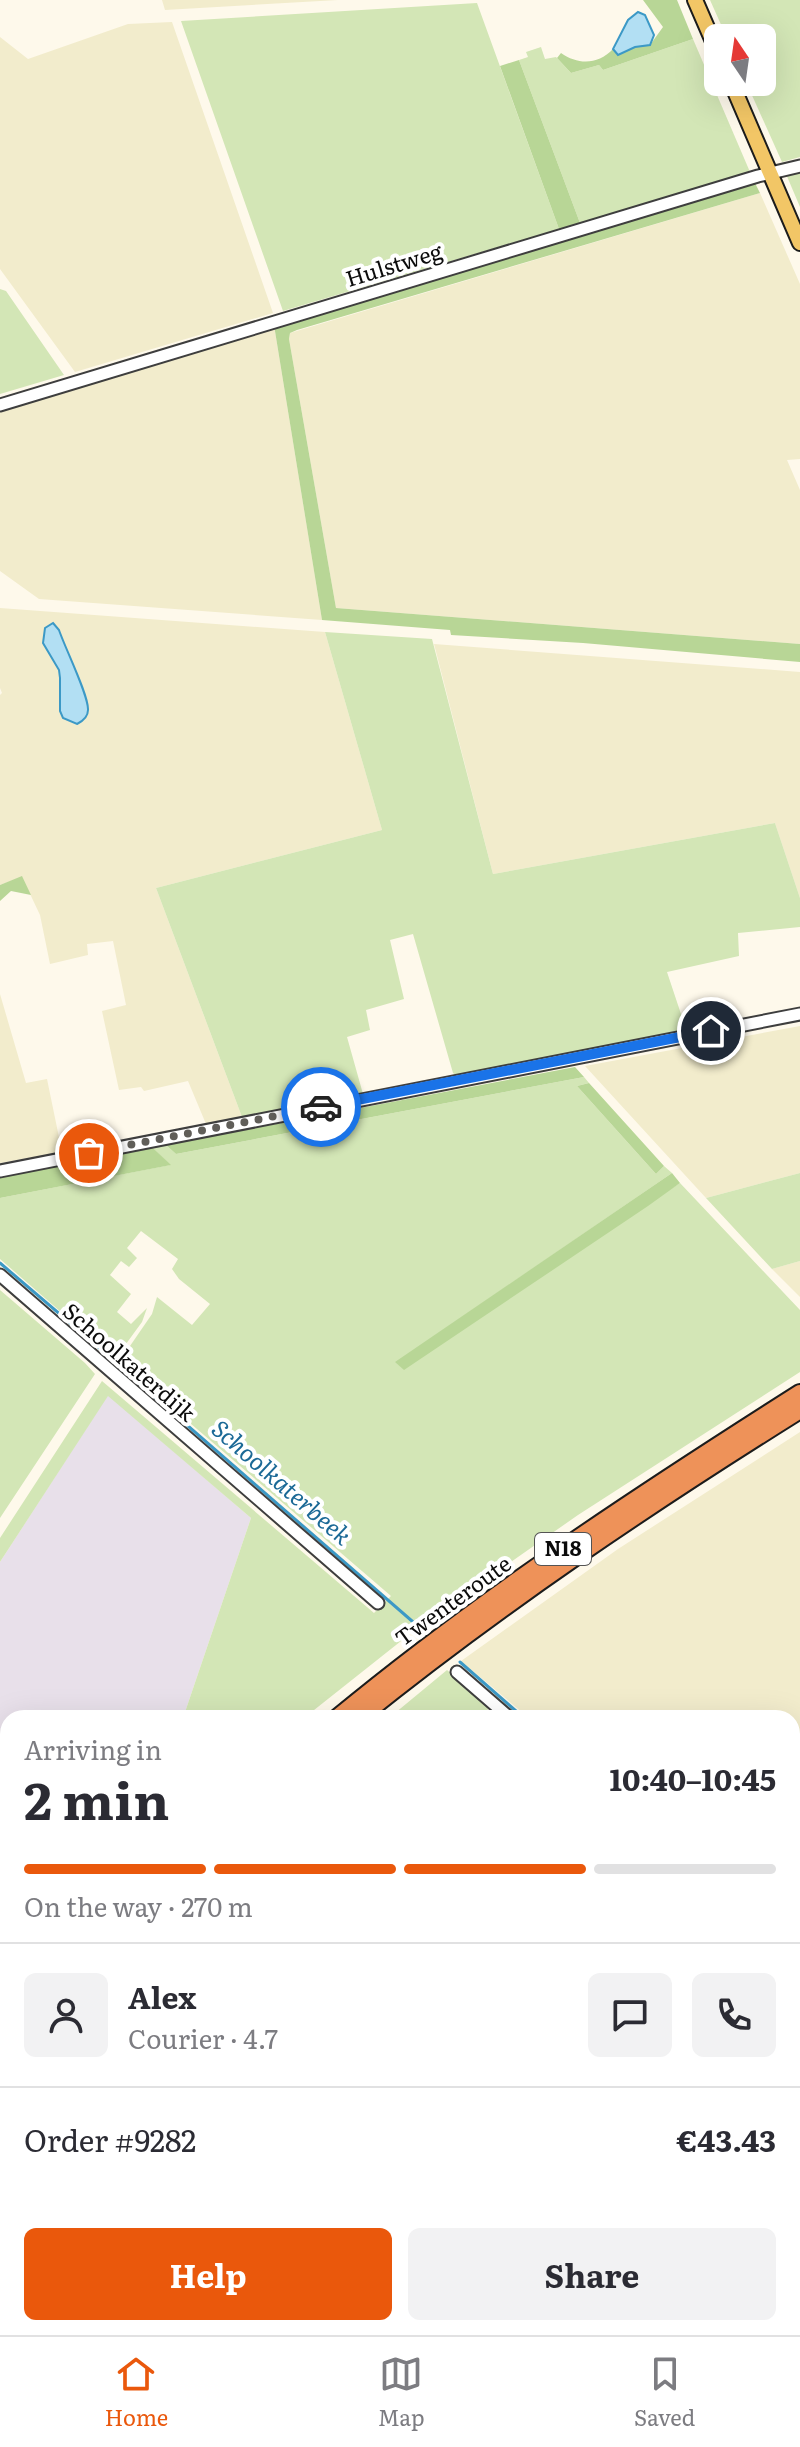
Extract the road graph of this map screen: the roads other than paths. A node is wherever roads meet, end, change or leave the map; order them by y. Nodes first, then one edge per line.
1 (695, 0) edge
2 (705, 24) edge
3 (737, 96) edge
4 (800, 166) edge
5 (770, 173) junction
6 (800, 243) edge
7 (0, 405) edge
8 (800, 1014) edge
9 (0, 1171) edge
10 (0, 1275) edge
11 (800, 1393) edge
12 (800, 1410) edge
13 (378, 1603) dead end
14 (457, 1672) dead end
15 (347, 1710) edge
16 (369, 1710) edge
17 (501, 1710) edge

1 - 2 main road
3 - 5 main road
4 - 5 street, Hulstweg
5 - 6 main road
5 - 7 street, Hulstweg
8 - 9 street
10 - 13 street, Schoolkaterdijk
11 - 15 highway, Twenteroute / N18
12 - 16 highway, Twenteroute / N18
14 - 17 street

